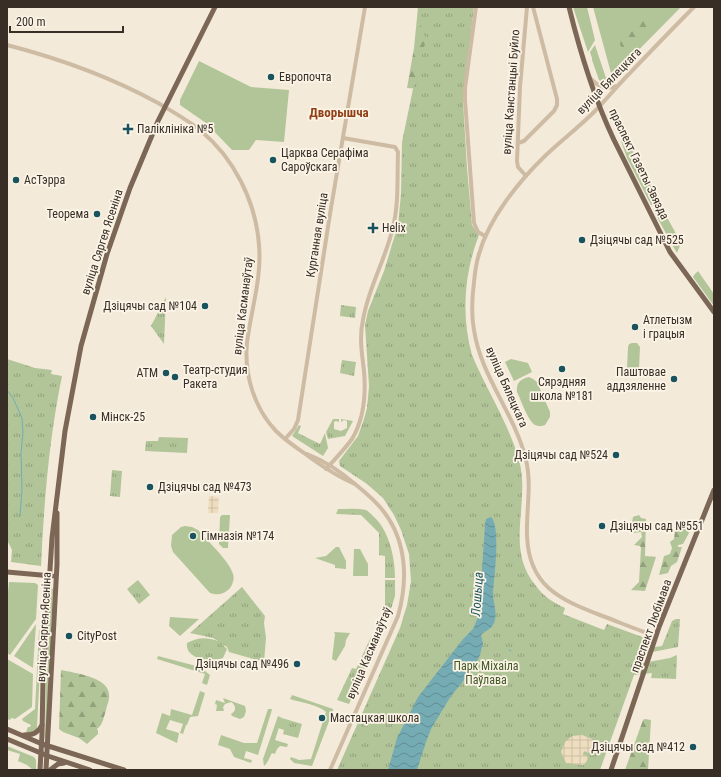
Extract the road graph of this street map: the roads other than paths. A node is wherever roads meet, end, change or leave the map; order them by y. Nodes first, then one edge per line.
1 (215, 7) edge
2 (365, 7) edge
3 (476, 7) edge
4 (527, 7) edge
5 (532, 7) edge
6 (569, 7) edge
7 (694, 7) edge
8 (7, 45) edge
9 (590, 78) junction
10 (619, 85) junction
11 (599, 106) junction
12 (165, 107) junction
13 (343, 138) junction
14 (518, 143) junction
15 (526, 176) junction
16 (485, 236) junction
17 (714, 312) edge
18 (285, 439) junction
19 (328, 467) junction
20 (714, 490) edge
21 (57, 499) junction
22 (7, 572) edge
23 (49, 576) junction
24 (56, 577) junction
25 (656, 636) junction
26 (43, 722) junction
27 (7, 729) edge
28 (20, 735) junction
29 (7, 739) edge
30 (42, 744) junction
31 (48, 746) junction
32 (41, 753) junction
33 (48, 756) junction
34 (72, 764) junction
35 (40, 770) edge
36 (46, 770) edge
37 (50, 770) edge
38 (90, 770) edge
39 (124, 770) edge
40 (330, 770) edge
41 (611, 770) edge

1 - 12 main road, вуліца Сяргея Ясеніна
2 - 13 street, Курганная вуліца
3 - 16 street
4 - 14 street, вуліца Канстанцыі Буйло
5 - 14 street
6 - 9 main road, праспект Газеты Звязда
7 - 10 street, вуліца Бялецкага
8 - 12 street, вуліца Касманаўтаў
9 - 10 street
9 - 11 main road, праспект Газеты Звязда
10 - 11 street, вуліца Бялецкага
11 - 15 street, вуліца Бялецкага
11 - 17 main road, праспект Газеты Звязда
12 - 18 street, вуліца Касманаўтаў
12 - 21 main road, вуліца Сяргея Ясеніна
13 - 18 street, Курганная вуліца
13 - 19 street
14 - 15 street, вуліца Канстанцыі Буйло
15 - 16 street, вуліца Бялецкага
16 - 25 street, вуліца Бялецкага
18 - 19 street, вуліца Касманаўтаў
19 - 40 street, вуліца Касманаўтаў
20 - 25 main road, праспект Любімава
21 - 23 main road, вуліца Сяргея Ясеніна
21 - 24 main road, вуліца Сяргея Ясеніна
22 - 23 main road
23 - 24 main road
23 - 26 main road, вуліца Сяргея Ясеніна
24 - 31 main road, вуліца Сяргея Ясеніна
25 - 41 main road, праспект Любімава
26 - 28 main road
26 - 30 main road, вуліца Сяргея Ясеніна
27 - 28 main road
28 - 30 main road
29 - 32 main road
30 - 31 main road
30 - 32 main road, вуліца Сяргея Ясеніна
31 - 33 main road, вуліца Сяргея Ясеніна
31 - 39 main road
32 - 33 main road
32 - 35 main road, вуліца Сяргея Ясеніна
33 - 34 main road
33 - 36 main road, вуліца Сяргея Ясеніна
34 - 37 main road
34 - 38 main road

